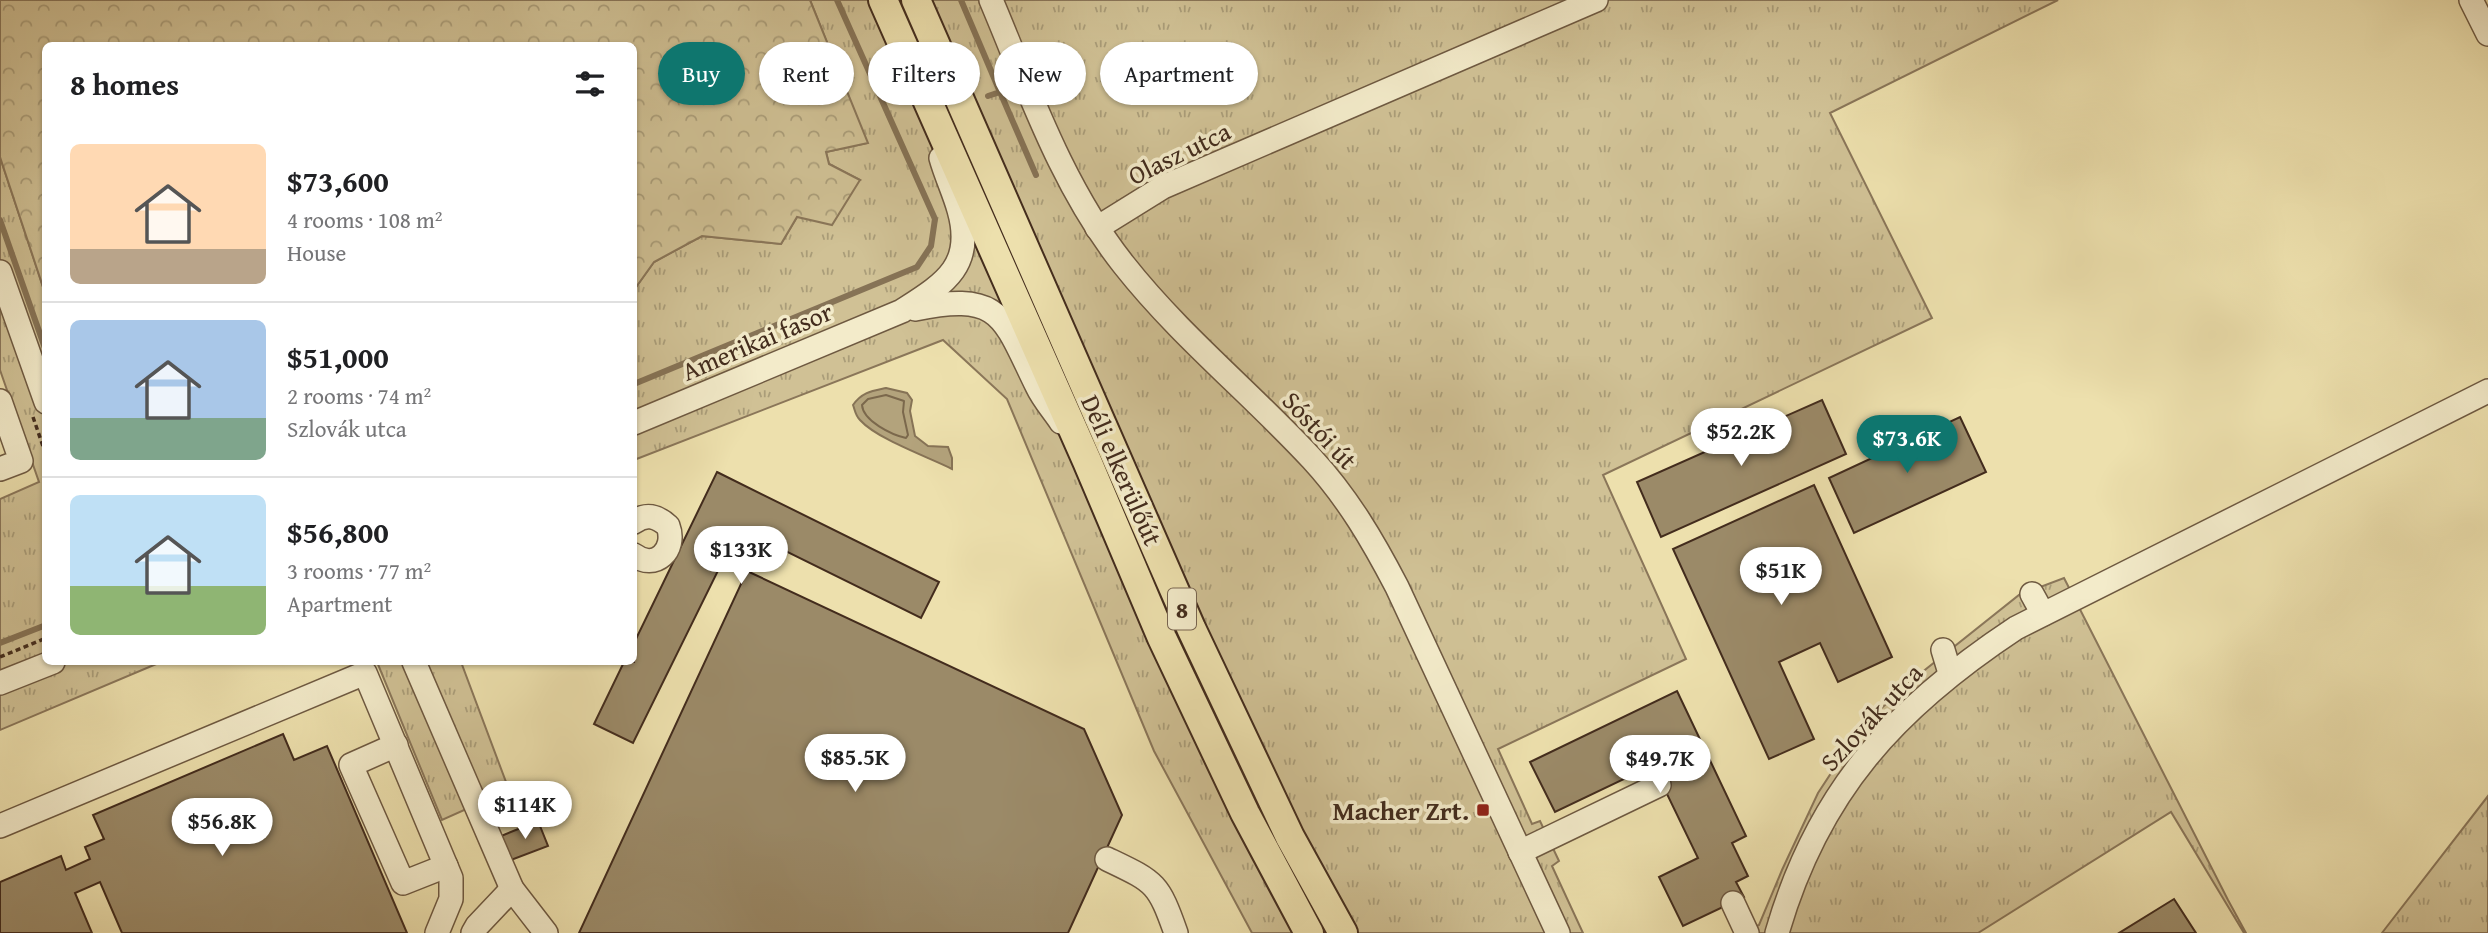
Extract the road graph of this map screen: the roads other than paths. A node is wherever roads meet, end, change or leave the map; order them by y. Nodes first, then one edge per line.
1 (883, 0) edge
2 (916, 0) edge
3 (991, 0) edge
4 (1597, 0) edge
5 (2472, 0) edge
6 (2488, 34) edge
7 (901, 42) edge
8 (926, 105) edge
9 (929, 105) edge
10 (1097, 228) junction
11 (0, 272) edge
12 (902, 311) junction
13 (42, 391) edge
14 (2488, 391) edge
15 (0, 401) edge
16 (637, 422) edge
17 (1087, 461) junction
18 (0, 469) edge
19 (637, 513) edge
20 (637, 557) edge
21 (2032, 594) dead end
22 (2043, 614) junction
23 (1943, 650) dead end
24 (45, 665) edge
25 (415, 665) edge
26 (1950, 673) junction
27 (0, 683) edge
28 (396, 745) junction
29 (1659, 785) dead end
30 (0, 826) edge
31 (1520, 852) junction
32 (1107, 859) dead end
33 (446, 866) junction
34 (512, 889) junction
35 (1733, 903) dead end
36 (437, 933) edge
37 (473, 933) edge
38 (546, 933) edge
39 (1176, 933) edge
40 (1309, 933) edge
41 (1343, 933) edge
42 (1558, 933) edge
43 (1747, 933) edge
44 (1777, 933) edge

1 - 7 main road, Déli elkerülőút / 8
2 - 41 main road, Déli elkerülőút / 8
3 - 10 street, Sóstói út
4 - 10 street, Olasz utca
5 - 6 street
8 - 12 street
9 - 17 main road, Déli elkerülőút / 8
10 - 31 street, Sóstói út
11 - 13 street
12 - 16 street, Amerikai fasor
12 - 17 street
14 - 22 street, Szlovák utca
15 - 18 street
17 - 40 main road, Déli elkerülőút / 8
19 - 20 street
21 - 22 street
22 - 26 street, Szlovák utca
23 - 26 street
24 - 27 street
25 - 34 street
26 - 44 street, Szlovák utca
28 - 30 street
28 - 33 street
28 - 33 street
29 - 31 street
31 - 42 street, Sóstói út
32 - 39 street
33 - 36 street
34 - 37 street
34 - 38 street
35 - 43 street

